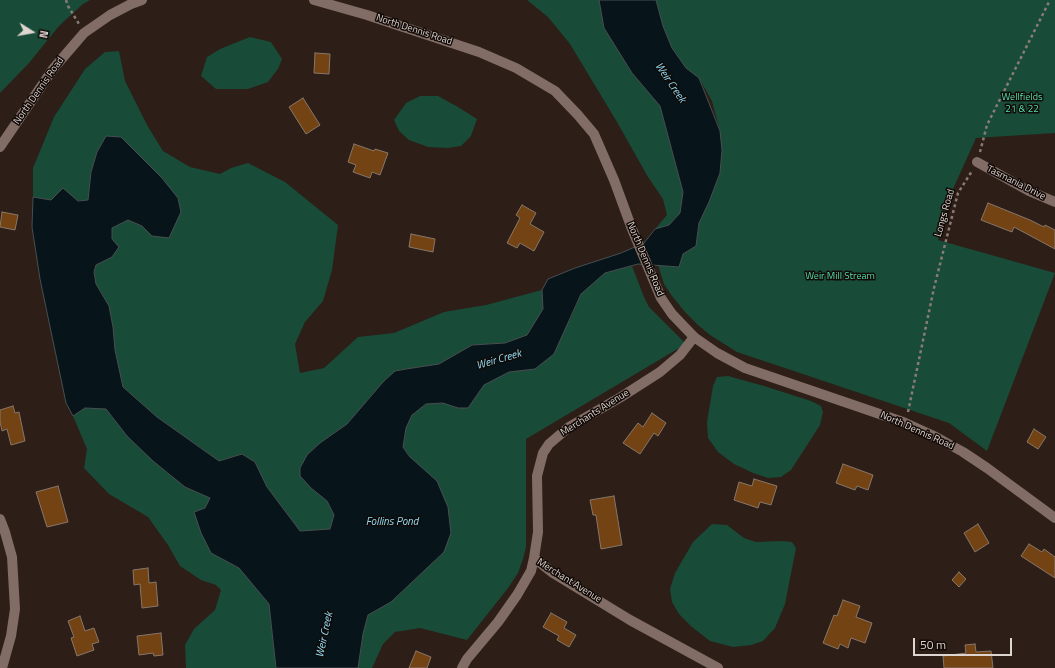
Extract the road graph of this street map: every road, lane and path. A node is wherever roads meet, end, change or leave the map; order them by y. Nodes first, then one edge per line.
1 (66, 0) edge
2 (142, 0) edge
3 (1050, 0) edge
4 (319, 1) edge
5 (84, 33) junction
6 (0, 147) edge
7 (977, 162) junction
8 (1055, 202) edge
9 (694, 337) junction
10 (906, 424) junction
11 (1055, 518) edge
12 (0, 519) edge
13 (534, 558) junction
14 (2, 668) edge
15 (462, 668) edge
16 (718, 668) edge

1 - 5 path
2 - 5 main road, North Dennis Road
3 - 7 path, Longs Road
4 - 9 main road, North Dennis Road
5 - 6 main road, North Dennis Road
7 - 8 main road, Tasmania Drive
7 - 10 path, Longs Road
9 - 10 main road, North Dennis Road
9 - 13 main road, Merchants Avenue
10 - 11 main road, North Dennis Road
12 - 14 main road
13 - 15 main road, Merchant Avenue
13 - 16 main road, Merchant Avenue

